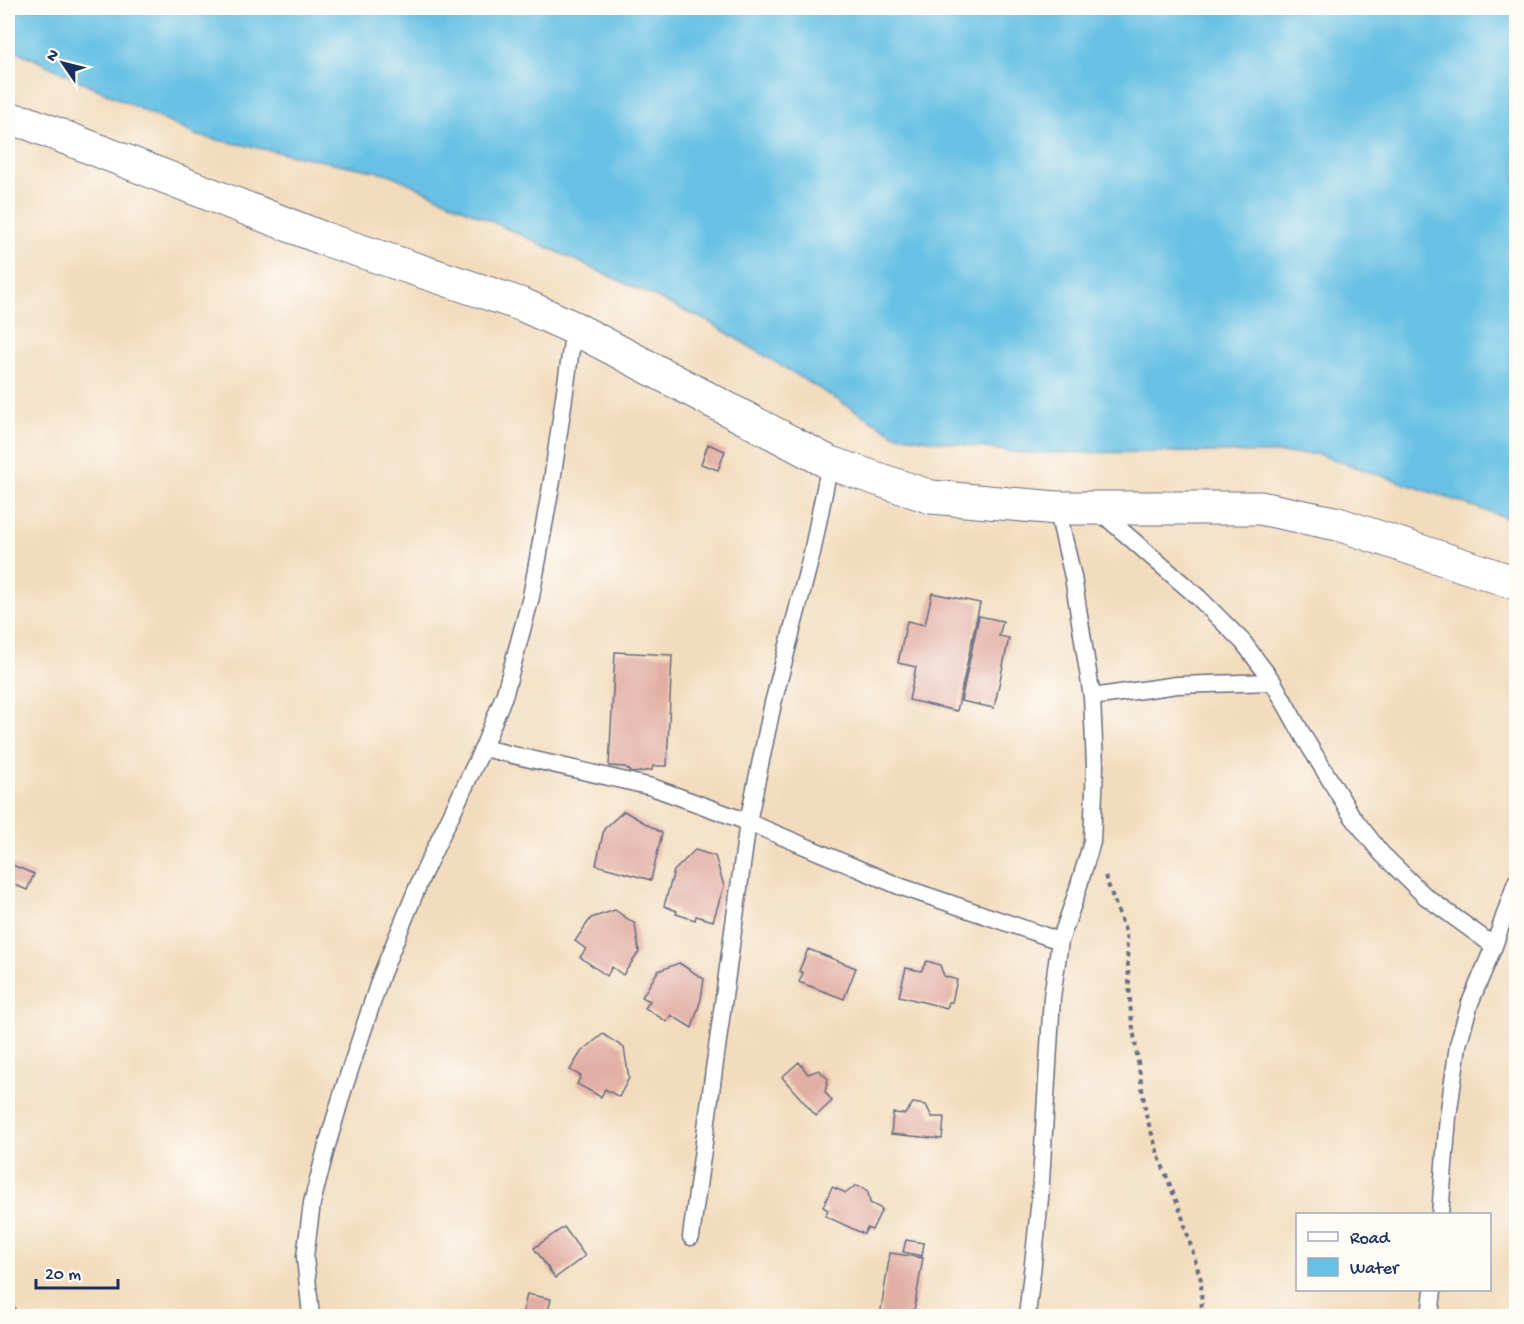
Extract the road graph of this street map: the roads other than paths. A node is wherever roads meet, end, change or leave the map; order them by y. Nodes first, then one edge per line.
1 (8, 119) edge
2 (574, 328) junction
3 (830, 463) junction
4 (1095, 507) junction
5 (1057, 508) junction
6 (1516, 583) edge
7 (1273, 682) junction
8 (1092, 697) junction
9 (483, 748) junction
10 (748, 822) junction
11 (1516, 882) edge
12 (1060, 941) junction
13 (1494, 946) junction
14 (1440, 1213) edge
15 (691, 1237) dead end
16 (1433, 1291) edge
17 (311, 1317) edge
18 (1027, 1317) edge
19 (1430, 1317) edge

1 - 2 street
2 - 3 street
2 - 9 lane
3 - 5 street
3 - 10 lane
4 - 5 street
4 - 6 street
4 - 7 lane
5 - 8 lane
7 - 8 lane
7 - 13 lane
8 - 12 lane
9 - 10 lane
9 - 17 lane
10 - 12 lane
10 - 15 lane
11 - 13 lane
12 - 18 lane
13 - 14 lane
16 - 19 lane

